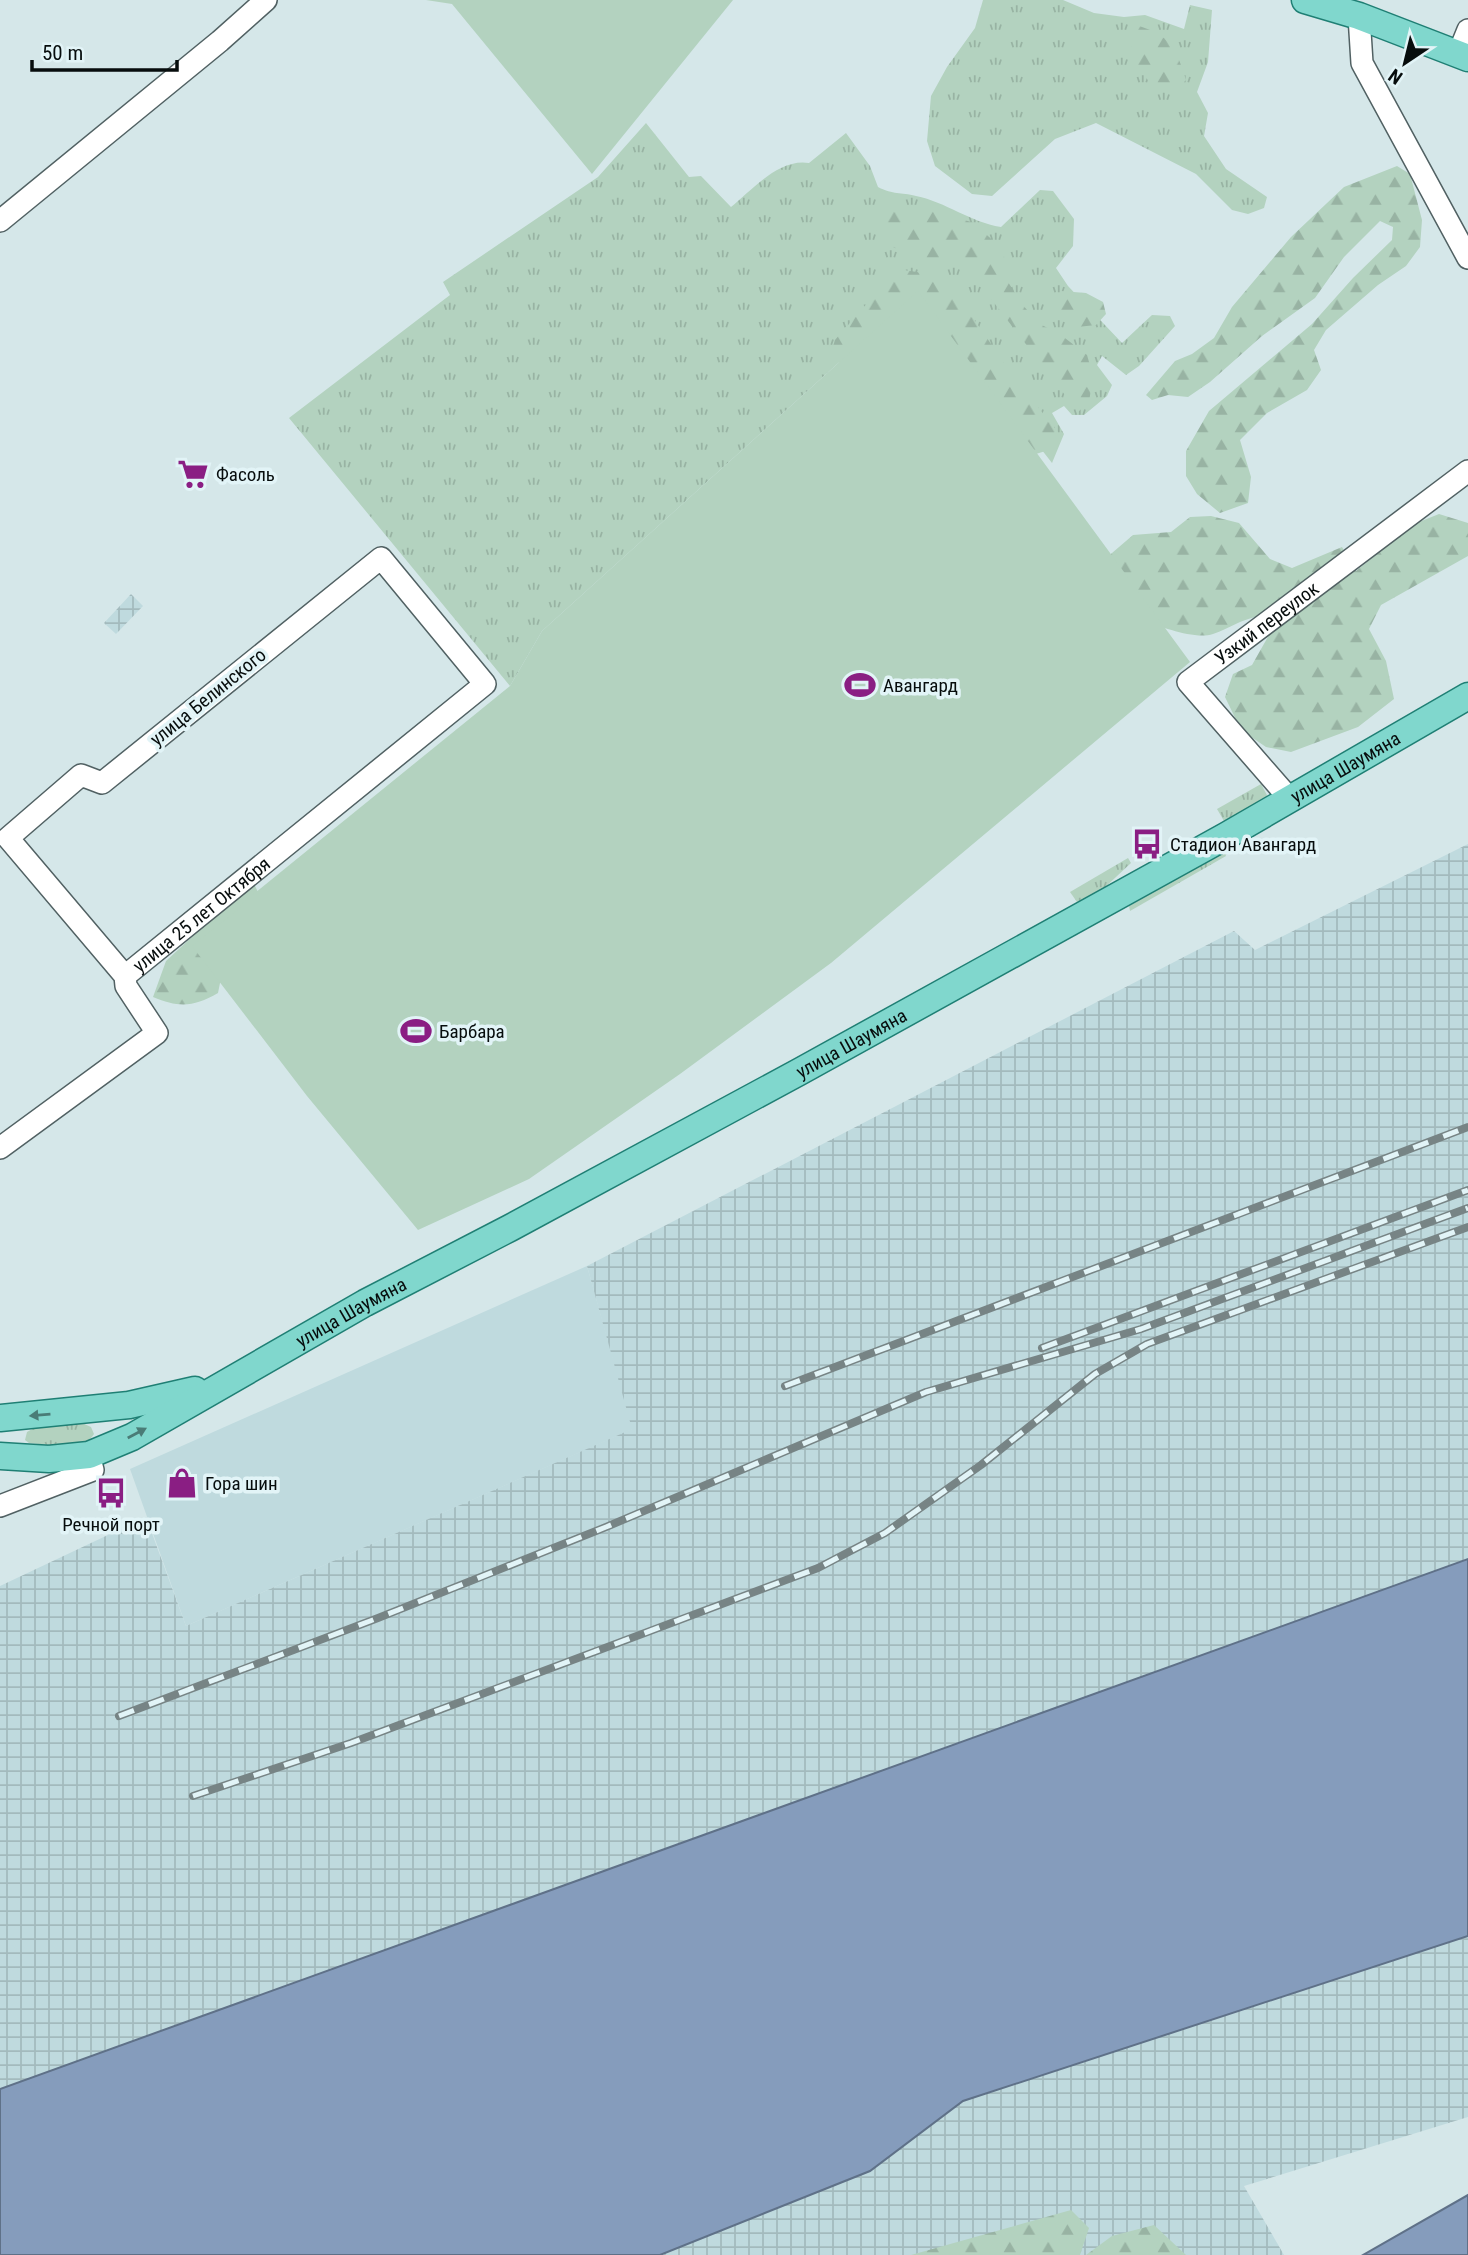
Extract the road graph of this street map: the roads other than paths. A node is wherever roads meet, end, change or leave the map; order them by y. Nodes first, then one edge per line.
1 (265, 0) edge
2 (1305, 0) edge
3 (1359, 16) junction
4 (1465, 47) edge
5 (0, 221) edge
6 (1468, 258) edge
7 (1468, 471) edge
8 (1468, 696) edge
9 (446, 715) joint
10 (1289, 798) junction
11 (125, 976) junction
12 (0, 1148) edge
13 (227, 1382) junction
14 (85, 1411) junction
15 (0, 1418) edge
16 (89, 1455) junction
17 (0, 1456) edge
18 (0, 1506) edge

1 - 5 street
2 - 3 main road
3 - 4 main road
3 - 6 street
7 - 10 street, Узкий переулок
8 - 10 main road, улица Шаумяна
9 - 11 street, улица 25 лет Октября
9 - 11 street, улица Белинского
10 - 13 main road, улица Шаумяна
11 - 12 street, улица 25 лет Октября
13 - 14 main road, улица Шаумяна
16 -> 13 main road, улица Шаумяна
14 -> 15 main road, улица Шаумяна
14 - 16 main road
16 - 17 main road, улица Шаумяна
16 - 18 street

